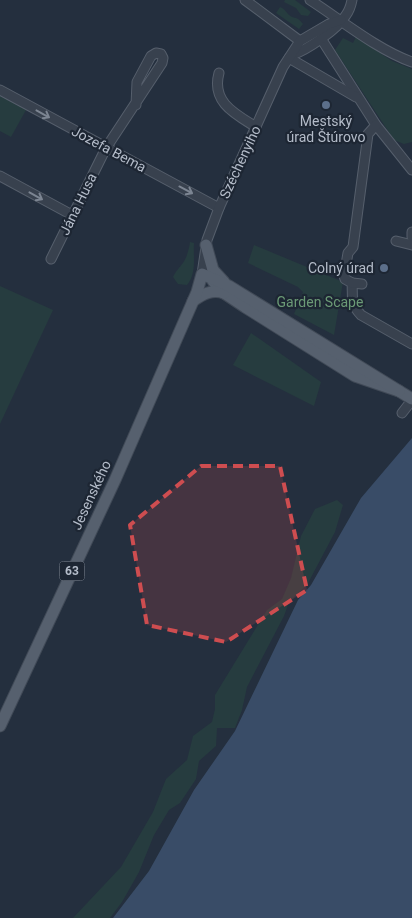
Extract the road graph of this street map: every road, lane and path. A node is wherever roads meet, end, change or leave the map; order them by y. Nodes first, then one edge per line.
1 (245, 0) edge
2 (310, 0) edge
3 (352, 0) edge
4 (341, 20) junction
5 (322, 40) dead end
6 (300, 41) junction
7 (291, 57) junction
8 (412, 62) edge
9 (219, 74) dead end
10 (0, 90) edge
11 (358, 98) junction
12 (136, 105) junction
13 (376, 125) junction
14 (256, 127) junction
15 (106, 148) junction
16 (412, 170) edge
17 (0, 176) edge
18 (219, 208) junction
19 (72, 215) junction
20 (412, 232) edge
21 (412, 237) edge
22 (396, 241) dead end
23 (412, 244) edge
24 (206, 245) junction
25 (51, 259) dead end
26 (207, 276) junction
27 (352, 283) junction
28 (362, 284) dead end
29 (227, 290) junction
30 (192, 301) junction
31 (412, 344) edge
32 (406, 396) edge
33 (402, 414) dead end
34 (0, 726) edge

1 - 6 street
2 - 4 street
3 - 4 street
4 - 6 street
4 - 7 street
4 - 8 street
5 - 11 street
6 - 7 street, Széchenyiho
7 - 11 street
7 - 14 street, Széchenyiho
9 - 14 street
10 -> 15 street, Jozefa Bema
11 - 13 street
12 - 12 street, Jána Husa
12 - 15 street, Jána Husa
13 - 16 street
13 - 27 street
14 - 18 street, Széchenyiho
15 -> 18 street, Jozefa Bema
15 - 19 street, Jána Husa
17 -> 19 street
18 - 24 street, Széchenyiho
19 - 25 street, Jána Husa
20 - 21 street
22 - 23 street
24 - 26 street, Széchenyiho
24 - 29 main road
26 - 29 main road
26 - 30 main road, Jesenského / 63
27 - 28 street
27 - 31 street
29 - 30 main road
29 - 32 main road
30 - 34 main road, Jesenského / 63
32 - 33 street

